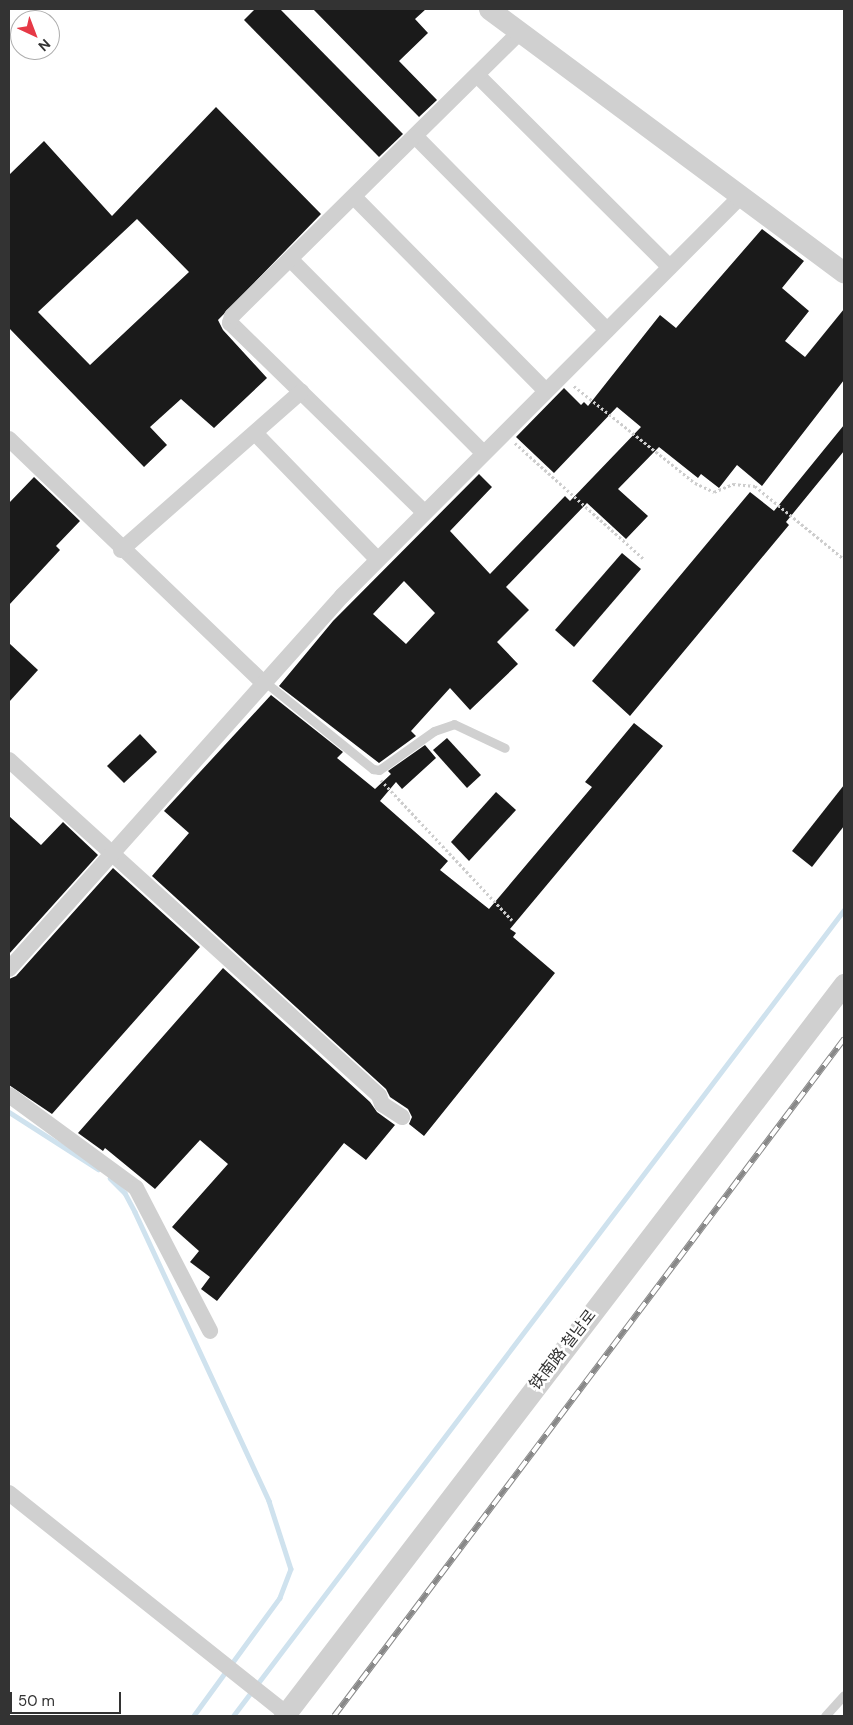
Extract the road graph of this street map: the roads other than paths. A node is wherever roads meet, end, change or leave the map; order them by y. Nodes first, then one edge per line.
1 (488, 9) edge
2 (520, 32) junction
3 (477, 75) junction
4 (415, 136) junction
5 (742, 195) junction
6 (354, 197) junction
7 (292, 260) junction
8 (670, 267) junction
9 (844, 273) edge
10 (607, 330) junction
11 (546, 391) junction
12 (301, 392) junction
13 (255, 433) junction
14 (9, 439) edge
15 (484, 453) junction
16 (424, 512) junction
17 (121, 550) junction
18 (376, 559) junction
19 (264, 683) junction
20 (505, 748) dead end
21 (9, 760) edge
22 (111, 854) junction
23 (9, 969) edge
24 (844, 984) edge
25 (9, 1095) edge
26 (402, 1117) dead end
27 (210, 1331) dead end
28 (9, 1493) edge
29 (844, 1695) edge
30 (285, 1715) edge
31 (826, 1716) edge

1 - 2 street
2 - 3 street
2 - 5 street
3 - 4 street
3 - 8 street
4 - 6 street
4 - 10 street
5 - 8 street
5 - 9 street
6 - 7 street
6 - 11 street
7 - 12 street
7 - 15 street
8 - 10 street
10 - 11 street
11 - 15 street
12 - 13 street
12 - 16 street
13 - 17 street
13 - 18 street
14 - 17 street
15 - 16 street
16 - 18 street
17 - 19 street
18 - 19 street
19 - 20 lane
19 - 22 street
21 - 22 street
22 - 23 street
22 - 26 street
24 - 30 street, 铁南路 철남로
25 - 27 street
28 - 30 street
29 - 31 lane

